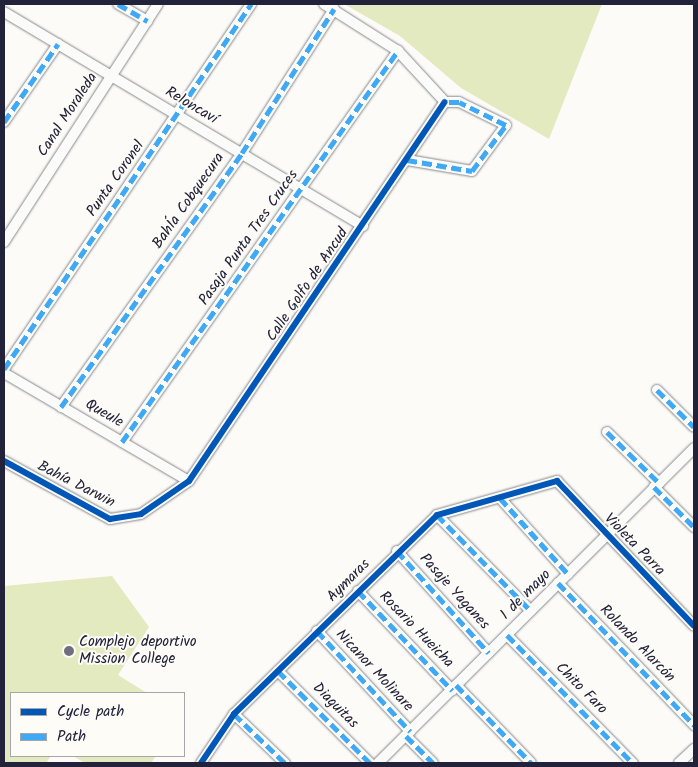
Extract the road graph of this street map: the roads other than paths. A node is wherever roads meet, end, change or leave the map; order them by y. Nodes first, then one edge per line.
1 (118, 4) edge
2 (158, 4) edge
3 (251, 4) edge
4 (324, 4) edge
5 (334, 9) junction
6 (4, 12) edge
7 (147, 20) junction
8 (58, 44) junction
9 (398, 51) junction
10 (112, 76) junction
11 (445, 102) junction
12 (178, 115) junction
13 (4, 122) edge
14 (242, 153) junction
15 (407, 160) junction
16 (302, 189) junction
17 (363, 226) junction
18 (4, 242) edge
19 (4, 369) edge
20 (4, 373) edge
21 (657, 390) dead end
22 (61, 407) junction
23 (694, 427) edge
24 (607, 432) dead end
25 (122, 442) junction
26 (694, 448) edge
27 (4, 462) edge
28 (189, 481) junction
29 (557, 481) joint
30 (657, 485) junction
31 (500, 498) junction
32 (437, 515) junction
33 (694, 527) edge
34 (606, 535) junction
35 (397, 551) junction
36 (568, 574) junction
37 (558, 583) junction
38 (358, 591) junction
39 (531, 611) junction
40 (694, 626) edge
41 (317, 631) junction
42 (507, 635) junction
43 (489, 653) junction
44 (278, 671) junction
45 (454, 688) junction
46 (234, 714) junction
47 (694, 725) edge
48 (408, 733) junction
49 (694, 749) edge
50 (274, 759) edge
51 (201, 763) edge
52 (285, 763) edge
53 (370, 763) edge
54 (378, 763) edge
55 (433, 763) edge
56 (531, 763) edge
57 (633, 763) edge
58 (678, 763) edge

1 - 7 street
2 - 7 street, Canal Moraleda
3 - 12 street, Punta Coronel
4 - 5 street
5 - 9 street
5 - 14 street, BahÍa Cobquecura
6 - 8 street, Reloncaví
7 - 10 street, Canal Moraleda
8 - 10 street, Reloncaví
8 - 13 street
9 - 11 street
9 - 16 street, Pasaja Punta Tres Cruces
10 - 12 street, Reloncaví
10 - 18 street, Canal Moraleda
11 - 15 street, Calle Golfo de Ancud
11 - 15 street
12 - 14 street, Reloncaví
12 - 19 street, Punta Coronel
14 - 16 street, Reloncaví
14 - 22 street, BahÍa Cobquecura
15 - 17 street, Calle Golfo de Ancud
16 - 17 street, Reloncaví
16 - 25 street, Pasaja Punta Tres Cruces
17 - 28 street, Calle Golfo de Ancud
20 - 22 street, Queule
21 - 23 street
22 - 25 street, Queule
24 - 30 street
25 - 28 street, Queule
26 - 30 street, 1 de mayo
27 - 28 street, Bahía Darwin
29 - 31 street, Aymaras
29 - 34 street, Violeta Parra
30 - 33 street
30 - 34 street, 1 de mayo
31 - 32 street, Aymaras
31 - 36 street
32 - 35 street, Aymaras
32 - 39 street
34 - 36 street, 1 de mayo
34 - 40 street, Violeta Parra
35 - 38 street, Aymaras
35 - 43 street, Pasaje Yaganes
36 - 37 street, 1 de mayo
37 - 39 street, 1 de mayo
37 - 47 street, Rolando Alarcón
38 - 41 street, Aymaras
38 - 45 street, Rosario Hueicha
39 - 42 street, 1 de mayo
41 - 44 street, Aymaras
41 - 48 street, Nicanor Molinare
42 - 43 street, 1 de mayo
42 - 57 street, Chito Faro
43 - 45 street, 1 de mayo
44 - 46 street, Aymaras
44 - 53 street, Diaguitas
45 - 48 street, 1 de mayo
45 - 56 street, Rosario Hueicha
46 - 50 street
46 - 51 street, Aymaras
48 - 54 street, 1 de mayo
48 - 55 street, Nicanor Molinare
49 - 58 street
50 - 52 street

